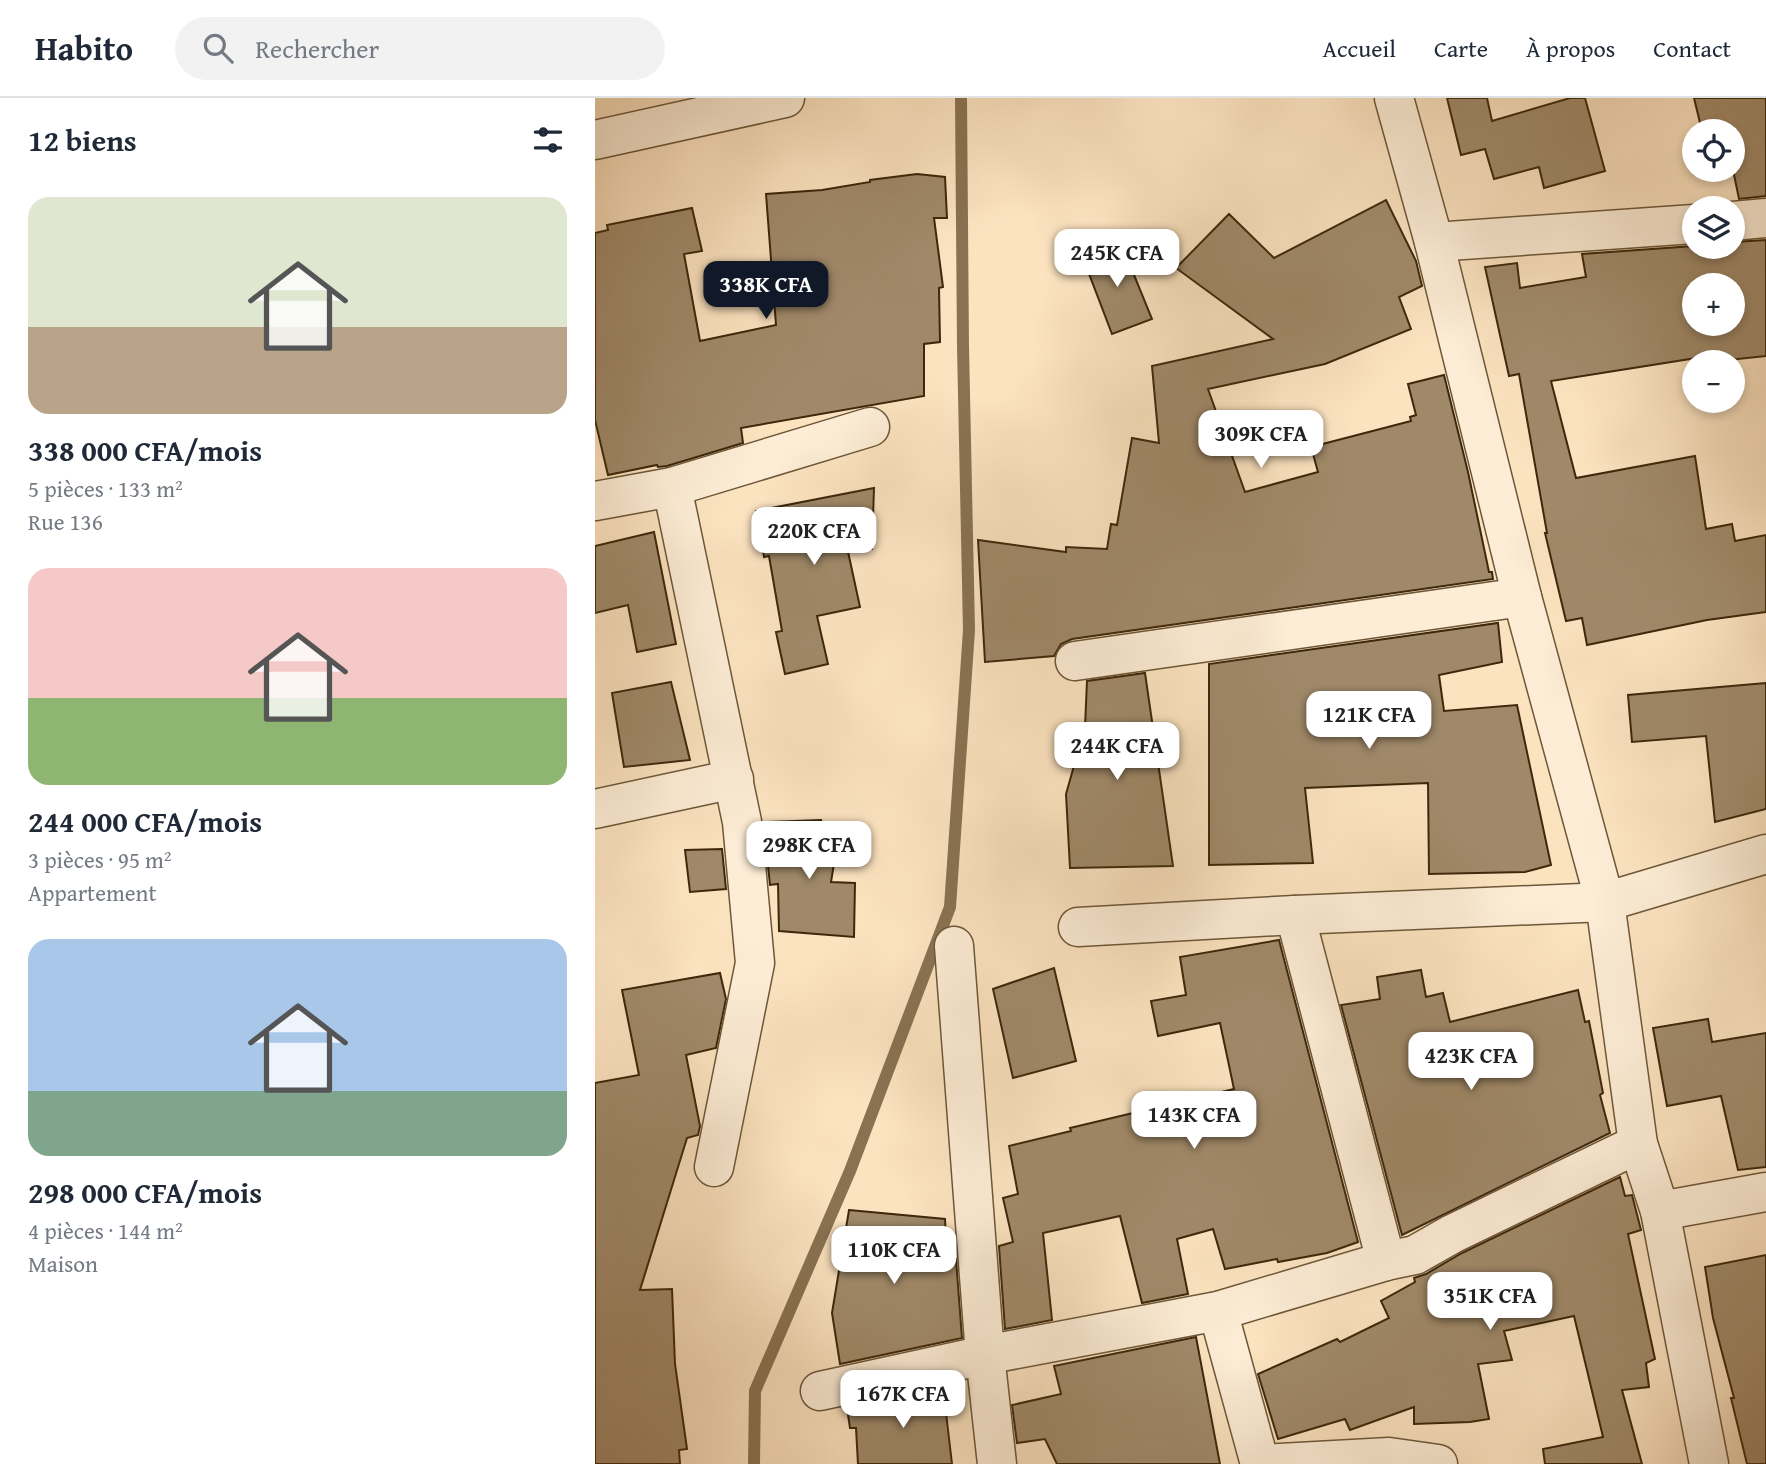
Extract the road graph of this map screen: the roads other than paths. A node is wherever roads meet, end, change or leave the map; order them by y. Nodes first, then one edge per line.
1 (785, 98) edge
2 (1394, 98) edge
3 (595, 140) edge
4 (1766, 218) edge
5 (1745, 220) edge
6 (1682, 225) edge
7 (1434, 242) junction
8 (870, 427) dead end
9 (672, 486) junction
10 (595, 501) edge
11 (1522, 597) junction
12 (1075, 661) dead end
13 (734, 779) junction
14 (595, 809) edge
15 (1766, 854) edge
16 (1605, 902) junction
17 (1295, 915) junction
18 (1078, 927) dead end
19 (954, 946) dead end
20 (1638, 1144) junction
21 (713, 1167) dead end
22 (1766, 1192) edge
23 (1660, 1212) junction
24 (1385, 1261) junction
25 (1218, 1311) junction
26 (985, 1355) junction
27 (820, 1391) dead end
28 (997, 1464) edge
29 (1260, 1464) edge
30 (1439, 1464) edge
31 (1709, 1464) edge

1 - 3 street
2 - 7 street
4 - 5 street
6 - 7 street
7 - 11 street
8 - 9 street
9 - 10 street
9 - 13 street
11 - 12 street
11 - 16 street
13 - 14 street
13 - 21 street
15 - 16 street
16 - 17 street
16 - 20 street
17 - 18 street
17 - 24 street
19 - 26 street
20 - 23 street
20 - 24 street
22 - 23 street
23 - 31 street
24 - 25 street
25 - 26 street
25 - 29 street
26 - 27 street
26 - 28 street
29 - 30 street

